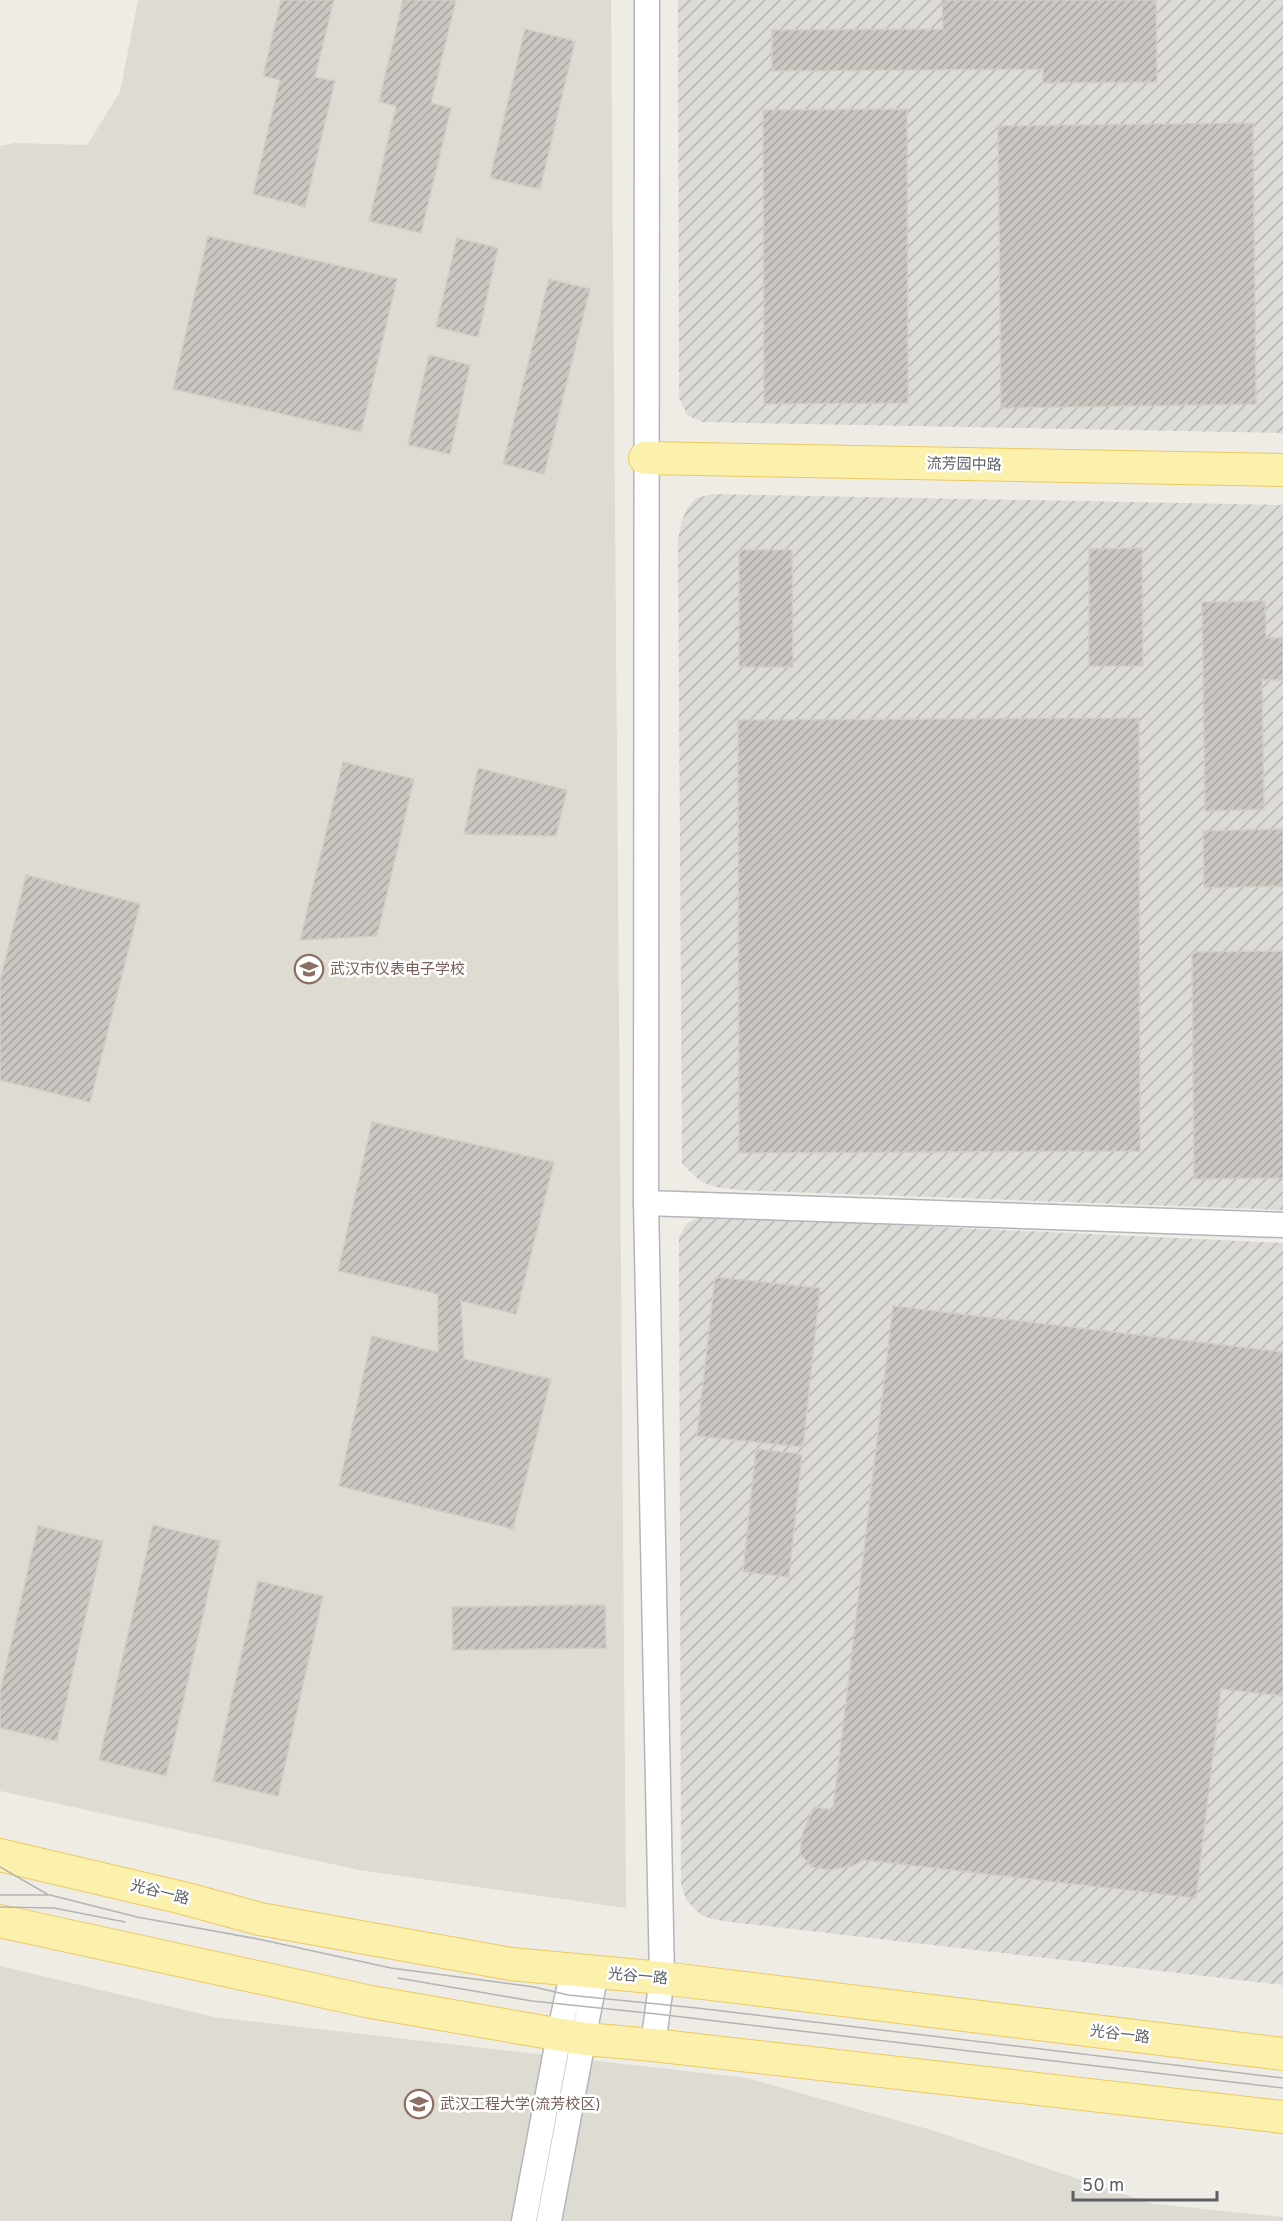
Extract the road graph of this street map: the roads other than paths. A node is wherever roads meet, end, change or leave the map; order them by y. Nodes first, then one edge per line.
1 (647, 0) edge
2 (645, 458) junction
3 (1283, 470) edge
4 (645, 1203) junction
5 (1283, 1225) edge
6 (0, 1855) edge
7 (0, 1922) edge
8 (585, 1971) junction
9 (662, 1978) junction
10 (572, 2037) junction
11 (653, 2045) junction
12 (1283, 2054) edge
13 (1283, 2117) edge
14 (524, 2221) edge
15 (549, 2221) edge

1 - 2 street
2 - 3 main road, 流芳园中路
2 - 4 street
4 - 5 street
4 - 9 street
6 - 8 main road, 光谷一路
7 - 10 main road
8 - 9 main road, 光谷一路
8 - 10 street
9 - 11 street
9 - 12 main road, 光谷一路
10 - 11 main road
10 - 14 street
10 - 15 street
11 - 13 main road

